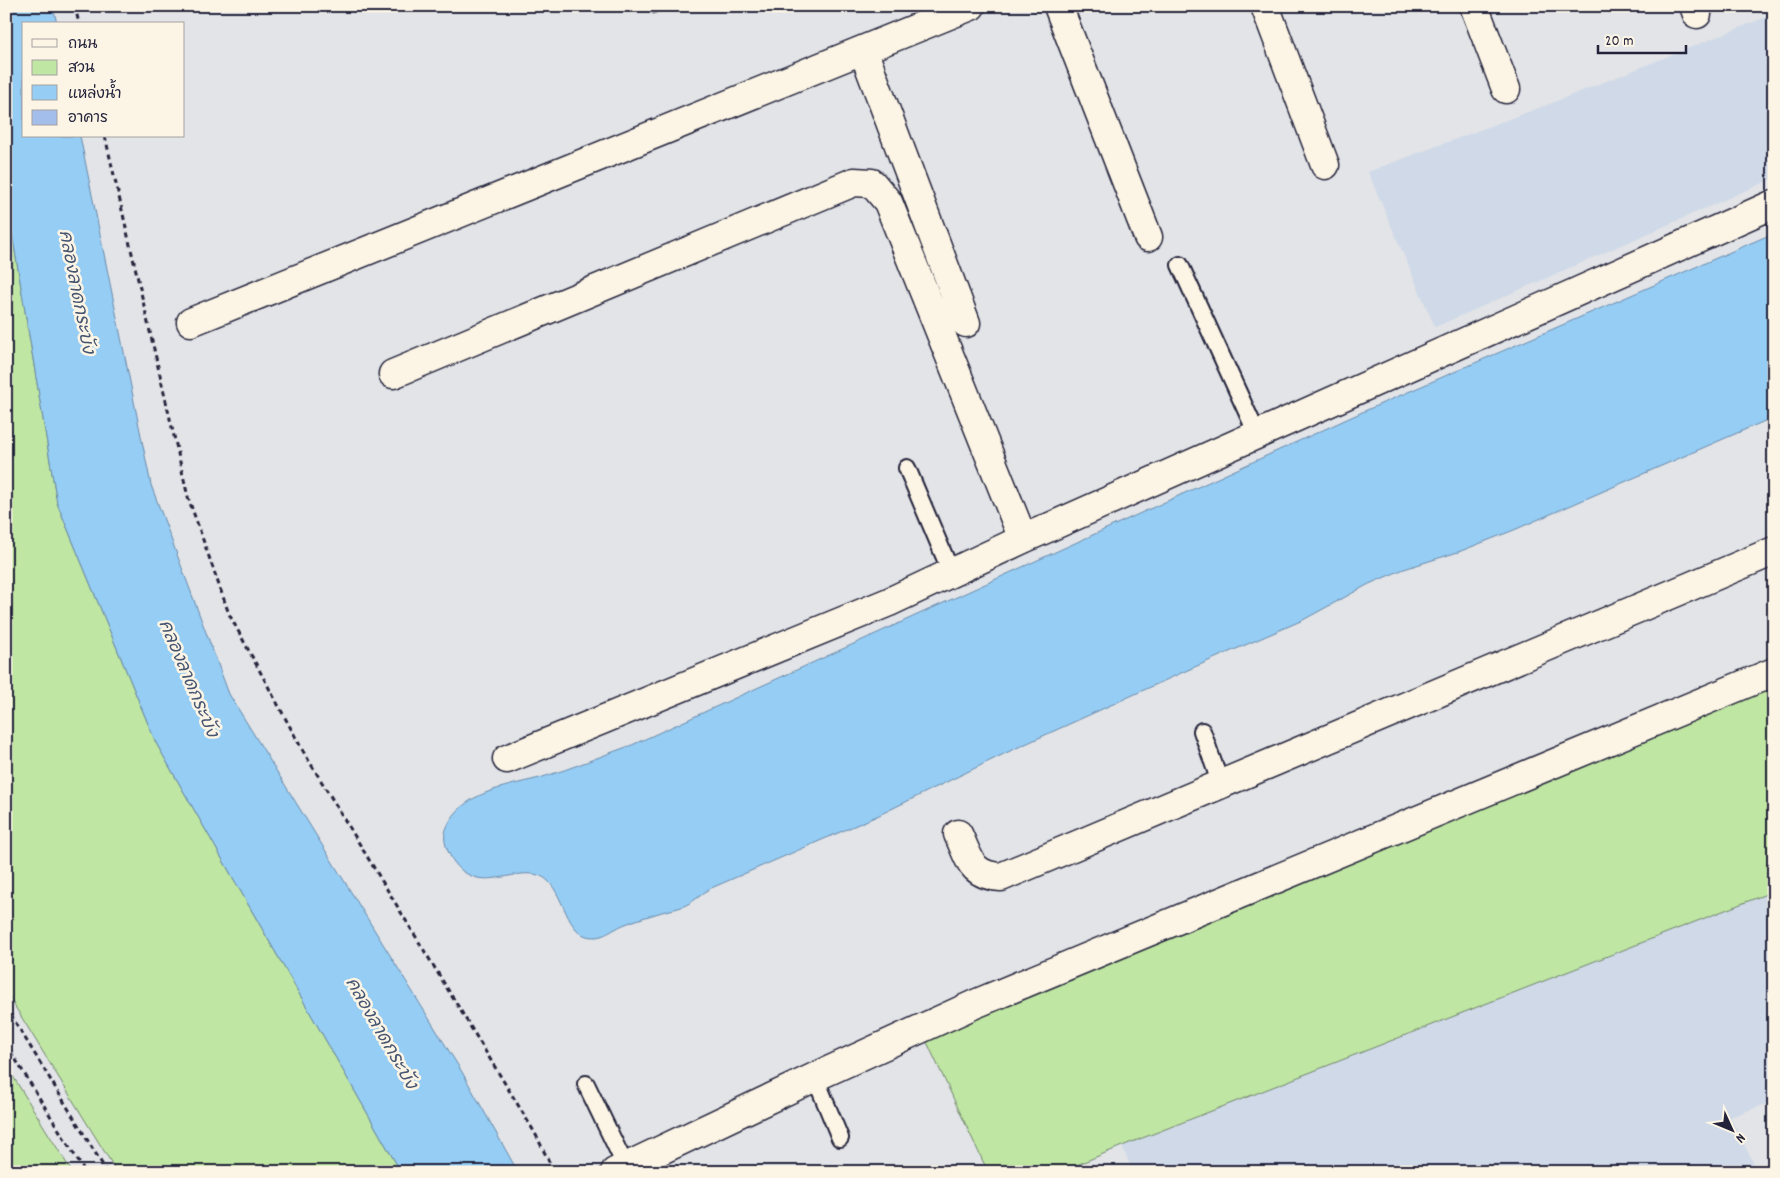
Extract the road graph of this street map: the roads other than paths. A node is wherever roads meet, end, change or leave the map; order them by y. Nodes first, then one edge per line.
1 (971, 6) edge
2 (1058, 6) edge
3 (1265, 6) edge
4 (1474, 6) edge
5 (863, 50) junction
6 (1506, 90) dead end
7 (1326, 165) dead end
8 (1774, 204) edge
9 (1148, 237) dead end
10 (1180, 265) dead end
11 (190, 322) dead end
12 (966, 323) dead end
13 (393, 374) dead end
14 (1257, 434) junction
15 (907, 468) dead end
16 (1023, 539) junction
17 (1774, 551) edge
18 (951, 572) junction
19 (1774, 672) edge
20 (1202, 731) dead end
21 (507, 758) dead end
22 (1221, 785) junction
23 (958, 834) dead end
24 (815, 1077) junction
25 (586, 1084) dead end
26 (840, 1138) dead end
27 (621, 1169) edge

1 - 5 street
2 - 9 street
3 - 7 street
4 - 6 street
5 - 11 street
5 - 12 street
8 - 14 street
10 - 14 lane
13 - 16 street
14 - 16 street
15 - 18 lane
16 - 18 street
17 - 22 street
18 - 21 street
19 - 24 street
20 - 22 lane
22 - 23 street
24 - 26 lane
24 - 27 street
25 - 27 lane

